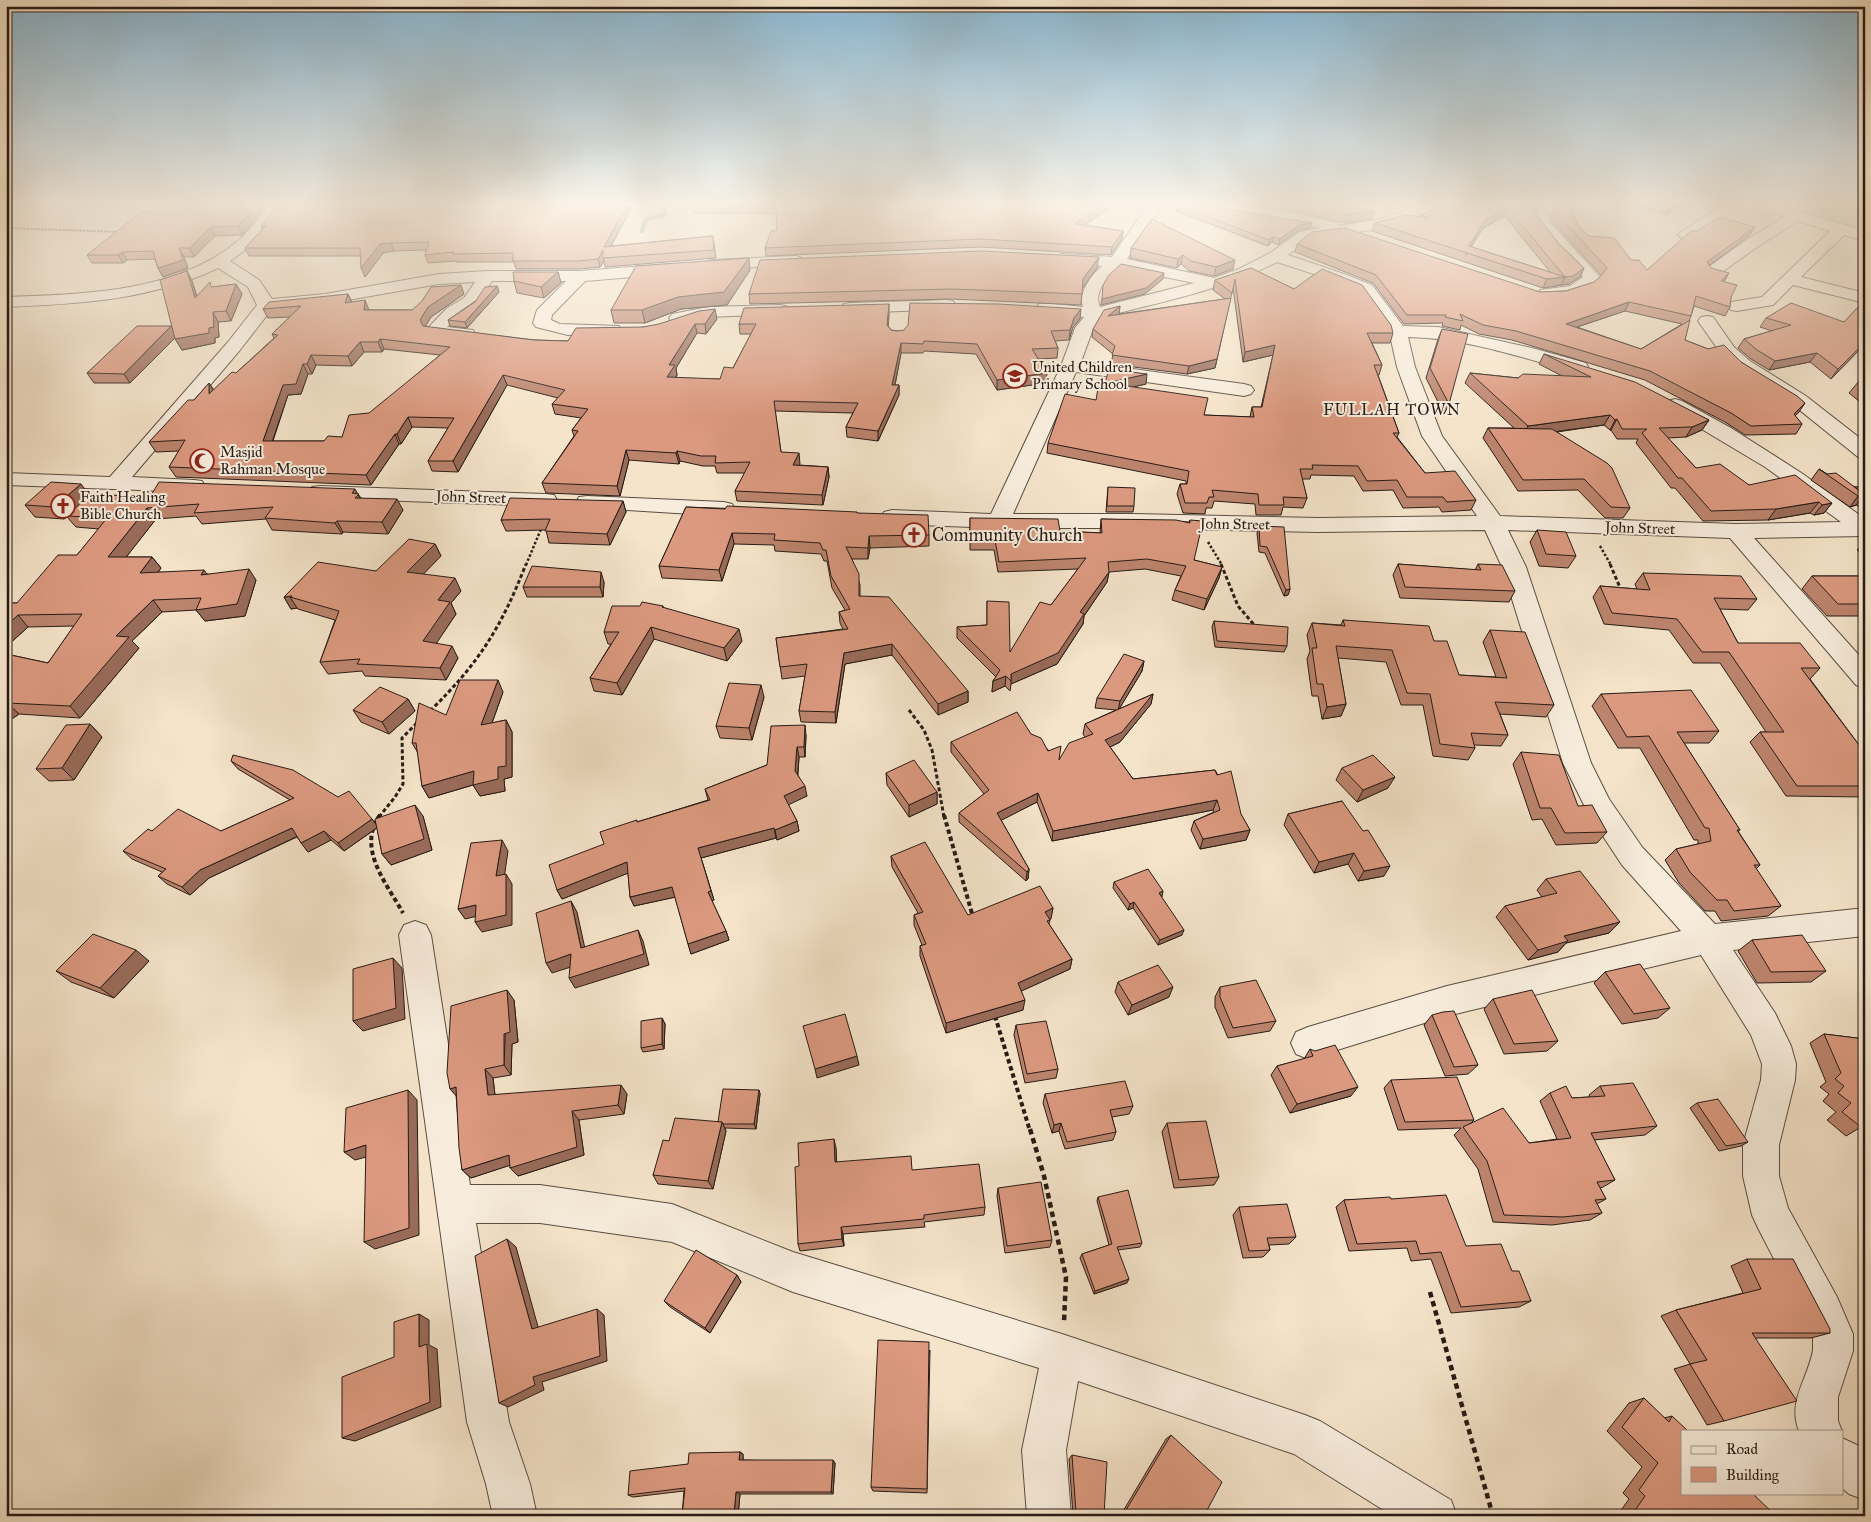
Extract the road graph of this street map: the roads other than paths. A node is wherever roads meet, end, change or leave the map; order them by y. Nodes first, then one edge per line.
1 (192, 273) edge
2 (238, 273) edge
3 (617, 273) edge
4 (1104, 273) edge
5 (1168, 273) edge
6 (1242, 273) edge
7 (1326, 273) edge
8 (1588, 273) edge
9 (1796, 273) edge
10 (487, 276) junction
11 (580, 276) junction
12 (1790, 279) junction
13 (1215, 283) junction
14 (1527, 291) edge
15 (1865, 298) edge
16 (6, 302) edge
17 (266, 305) junction
18 (960, 306) edge
19 (1737, 306) dead end
20 (900, 307) junction
21 (1026, 307) edge
22 (833, 309) edge
23 (794, 310) edge
24 (1096, 313) junction
25 (1707, 321) dead end
26 (667, 324) edge
27 (899, 325) dead end
28 (628, 330) edge
29 (1398, 330) junction
30 (484, 336) edge
31 (1070, 366) junction
32 (1593, 372) edge
33 (1244, 390) dead end
34 (1661, 398) edge
35 (1865, 453) edge
36 (6, 479) edge
37 (116, 483) junction
38 (214, 486) edge
39 (298, 491) edge
40 (739, 510) edge
41 (876, 516) edge
42 (999, 521) junction
43 (1493, 523) junction
44 (1864, 529) edge
45 (1736, 531) junction
46 (1865, 679) edge
47 (1865, 922) edge
48 (416, 935) road end
49 (1708, 939) junction
50 (1308, 1043) dead end
51 (454, 1204) junction
52 (1062, 1355) junction
53 (1821, 1430) edge
54 (1844, 1462) edge
55 (1865, 1478) edge
56 (515, 1516) edge
57 (1050, 1516) edge
58 (1435, 1516) edge

1 - 16 street
2 - 17 street
3 - 11 street
4 - 24 street
5 - 13 street
6 - 13 street
7 - 29 street
8 - 14 street
9 - 12 street
10 - 11 street
10 - 17 street
10 - 30 street
11 - 28 street
12 - 15 street
12 - 19 street
13 - 24 street
17 - 37 street
18 - 20 street
20 - 22 street
20 - 27 street
21 - 24 street
23 - 26 street
24 - 31 street
25 - 35 street
29 - 32 street
29 - 43 street
31 - 33 street
31 - 42 street
34 - 44 street
36 - 37 street
37 - 38 street
39 - 40 street, John Street
41 - 42 street, John Street
42 - 43 street, John Street
43 - 45 street, John Street
43 - 49 street
44 - 45 street, John Street
45 - 46 street
47 - 49 street
48 - 51 street
49 - 50 street
49 - 53 street
51 - 52 street
51 - 56 street
52 - 57 street
52 - 58 street
54 - 55 street

